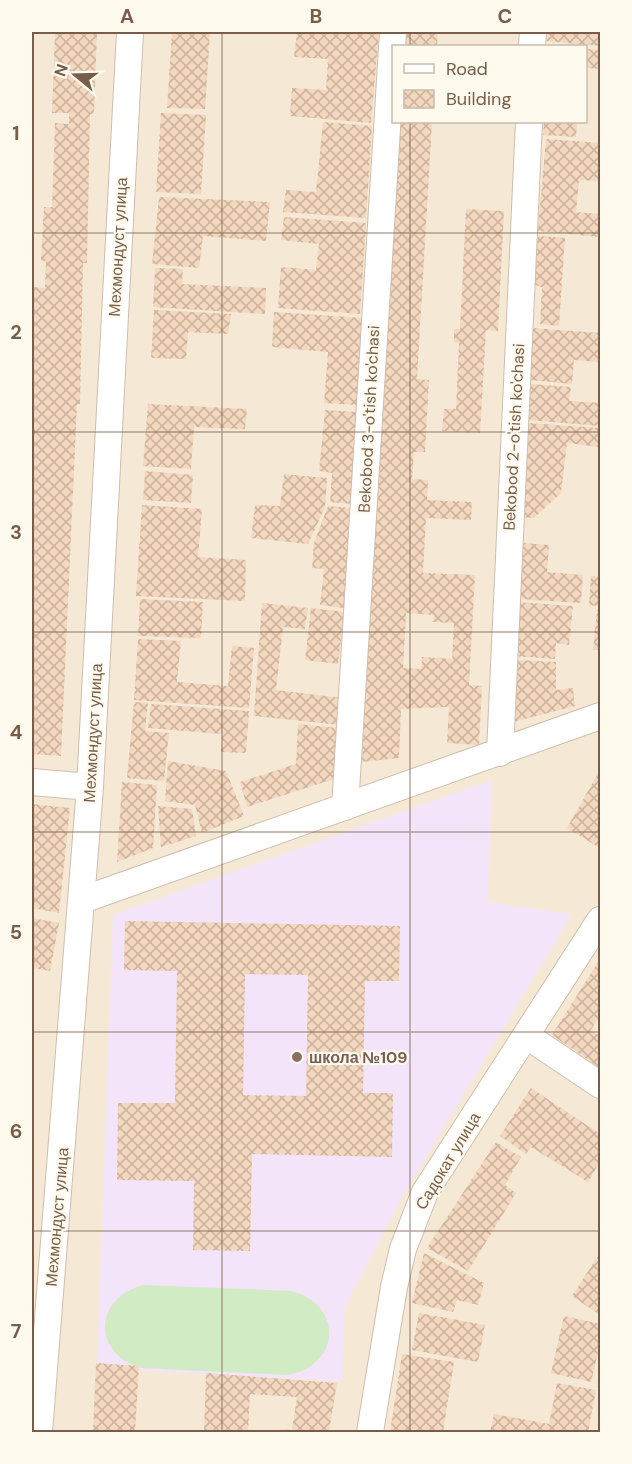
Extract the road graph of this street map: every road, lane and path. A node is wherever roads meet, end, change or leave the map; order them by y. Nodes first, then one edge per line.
1 (130, 32) edge
2 (392, 48) edge
3 (529, 123) edge
4 (600, 716) edge
5 (500, 753) junction
6 (32, 782) edge
7 (90, 787) junction
8 (345, 807) junction
9 (82, 900) junction
10 (600, 920) edge
11 (527, 1036) junction
12 (600, 1085) edge
13 (39, 1432) edge
14 (370, 1432) edge

1 - 7 street, Мехмондуст улица
2 - 8 street, Bekobod 3-o'tish ko'chasi
3 - 5 street, Bekobod 2-o'tish ko'chasi
4 - 5 street
5 - 8 street
6 - 7 street
7 - 9 street, Мехмондуст улица
8 - 9 street
9 - 13 street, Мехмондуст улица
10 - 11 street, Садокат улица
11 - 12 street
11 - 14 street, Садокат улица

